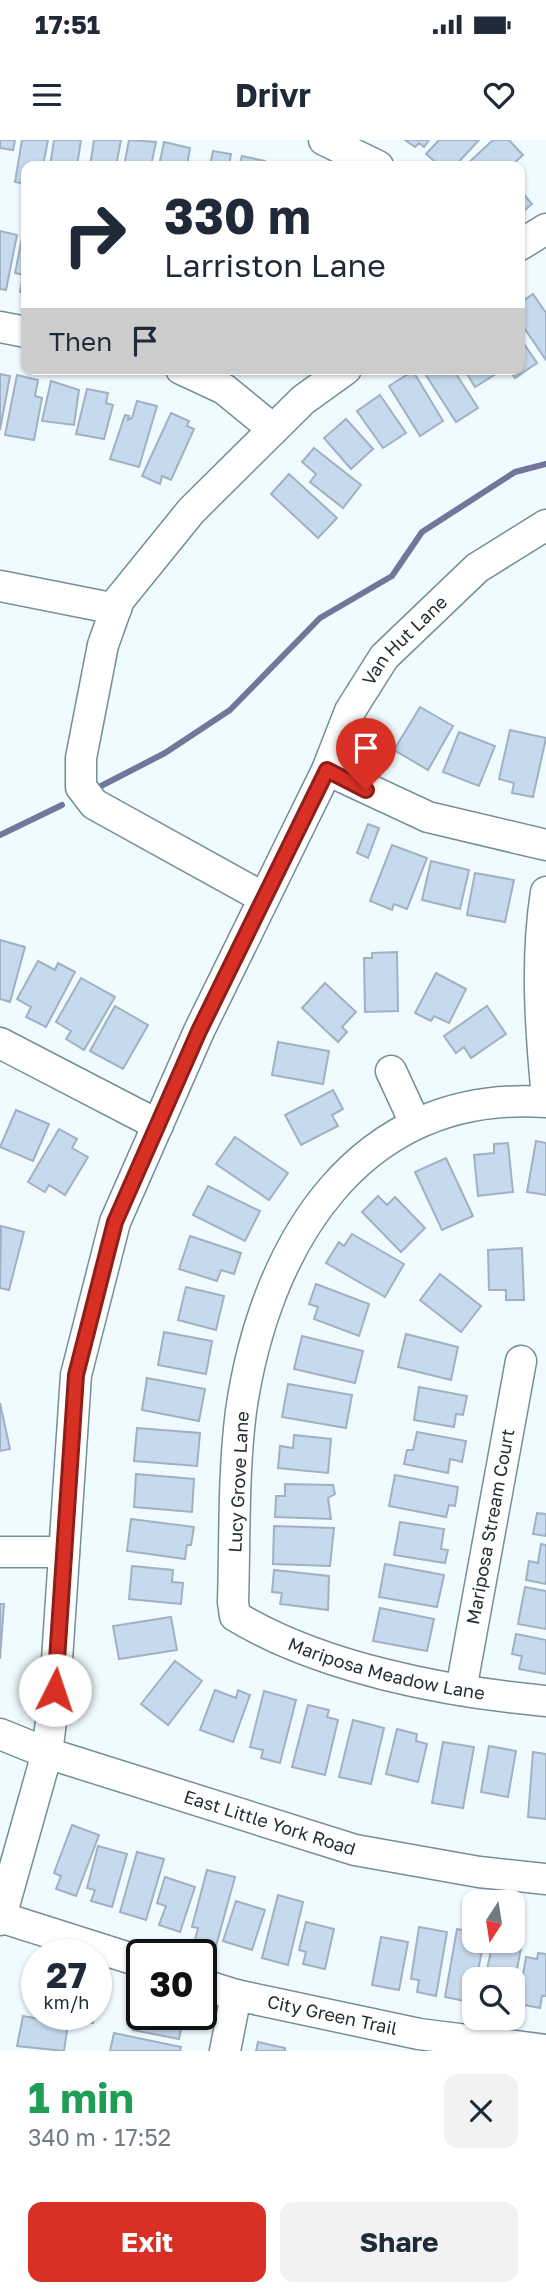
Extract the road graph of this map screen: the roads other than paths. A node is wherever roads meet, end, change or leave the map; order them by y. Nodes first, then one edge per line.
1 (324, 140) edge
2 (368, 161) edge
3 (546, 229) edge
4 (525, 242) edge
5 (0, 327) edge
6 (21, 331) edge
7 (194, 375) edge
8 (338, 375) edge
9 (263, 439) junction
10 (546, 524) edge
11 (0, 586) edge
12 (116, 609) junction
13 (327, 770) junction
14 (546, 845) edge
15 (546, 892) edge
16 (264, 898) junction
17 (0, 1043) edge
18 (391, 1071) dead end
19 (546, 1087) edge
20 (546, 1102) edge
21 (415, 1123) junction
22 (158, 1125) junction
23 (521, 1361) dead end
24 (0, 1552) edge
25 (64, 1552) junction
26 (235, 1616) joint
27 (461, 1690) junction
28 (546, 1701) edge
29 (0, 1734) edge
30 (47, 1753) junction
31 (546, 1879) edge
32 (0, 1918) edge
33 (126, 1957) edge
34 (217, 1989) edge
35 (236, 1995) junction
36 (471, 2047) edge
37 (546, 2050) edge
38 (225, 2051) edge

1 - 2 street
3 - 4 street
5 - 6 street
7 - 9 street
8 - 9 street
9 - 12 street
10 - 13 street, Van Hut Lane
11 - 12 street
12 - 16 street
13 - 14 street
13 - 16 street, Van Hut Lane
15 - 19 street
16 - 22 street, Van Hut Lane
17 - 22 street
18 - 21 street
20 - 21 street, Lucy Grove Lane
21 - 26 street, Lucy Grove Lane
22 - 25 street, Van Hut Lane
23 - 27 street, Mariposa Stream Court
24 - 25 street
25 - 30 street, Van Hut Lane
26 - 27 street, Mariposa Meadow Lane
27 - 28 street, Mariposa Meadow Lane
29 - 30 street, East Little York Road
30 - 31 street, East Little York Road
30 - 32 street, Van Hut Lane
32 - 33 street
34 - 35 street, City Green Trail
35 - 36 street, City Green Trail
35 - 38 street
36 - 37 street, City Green Trail

